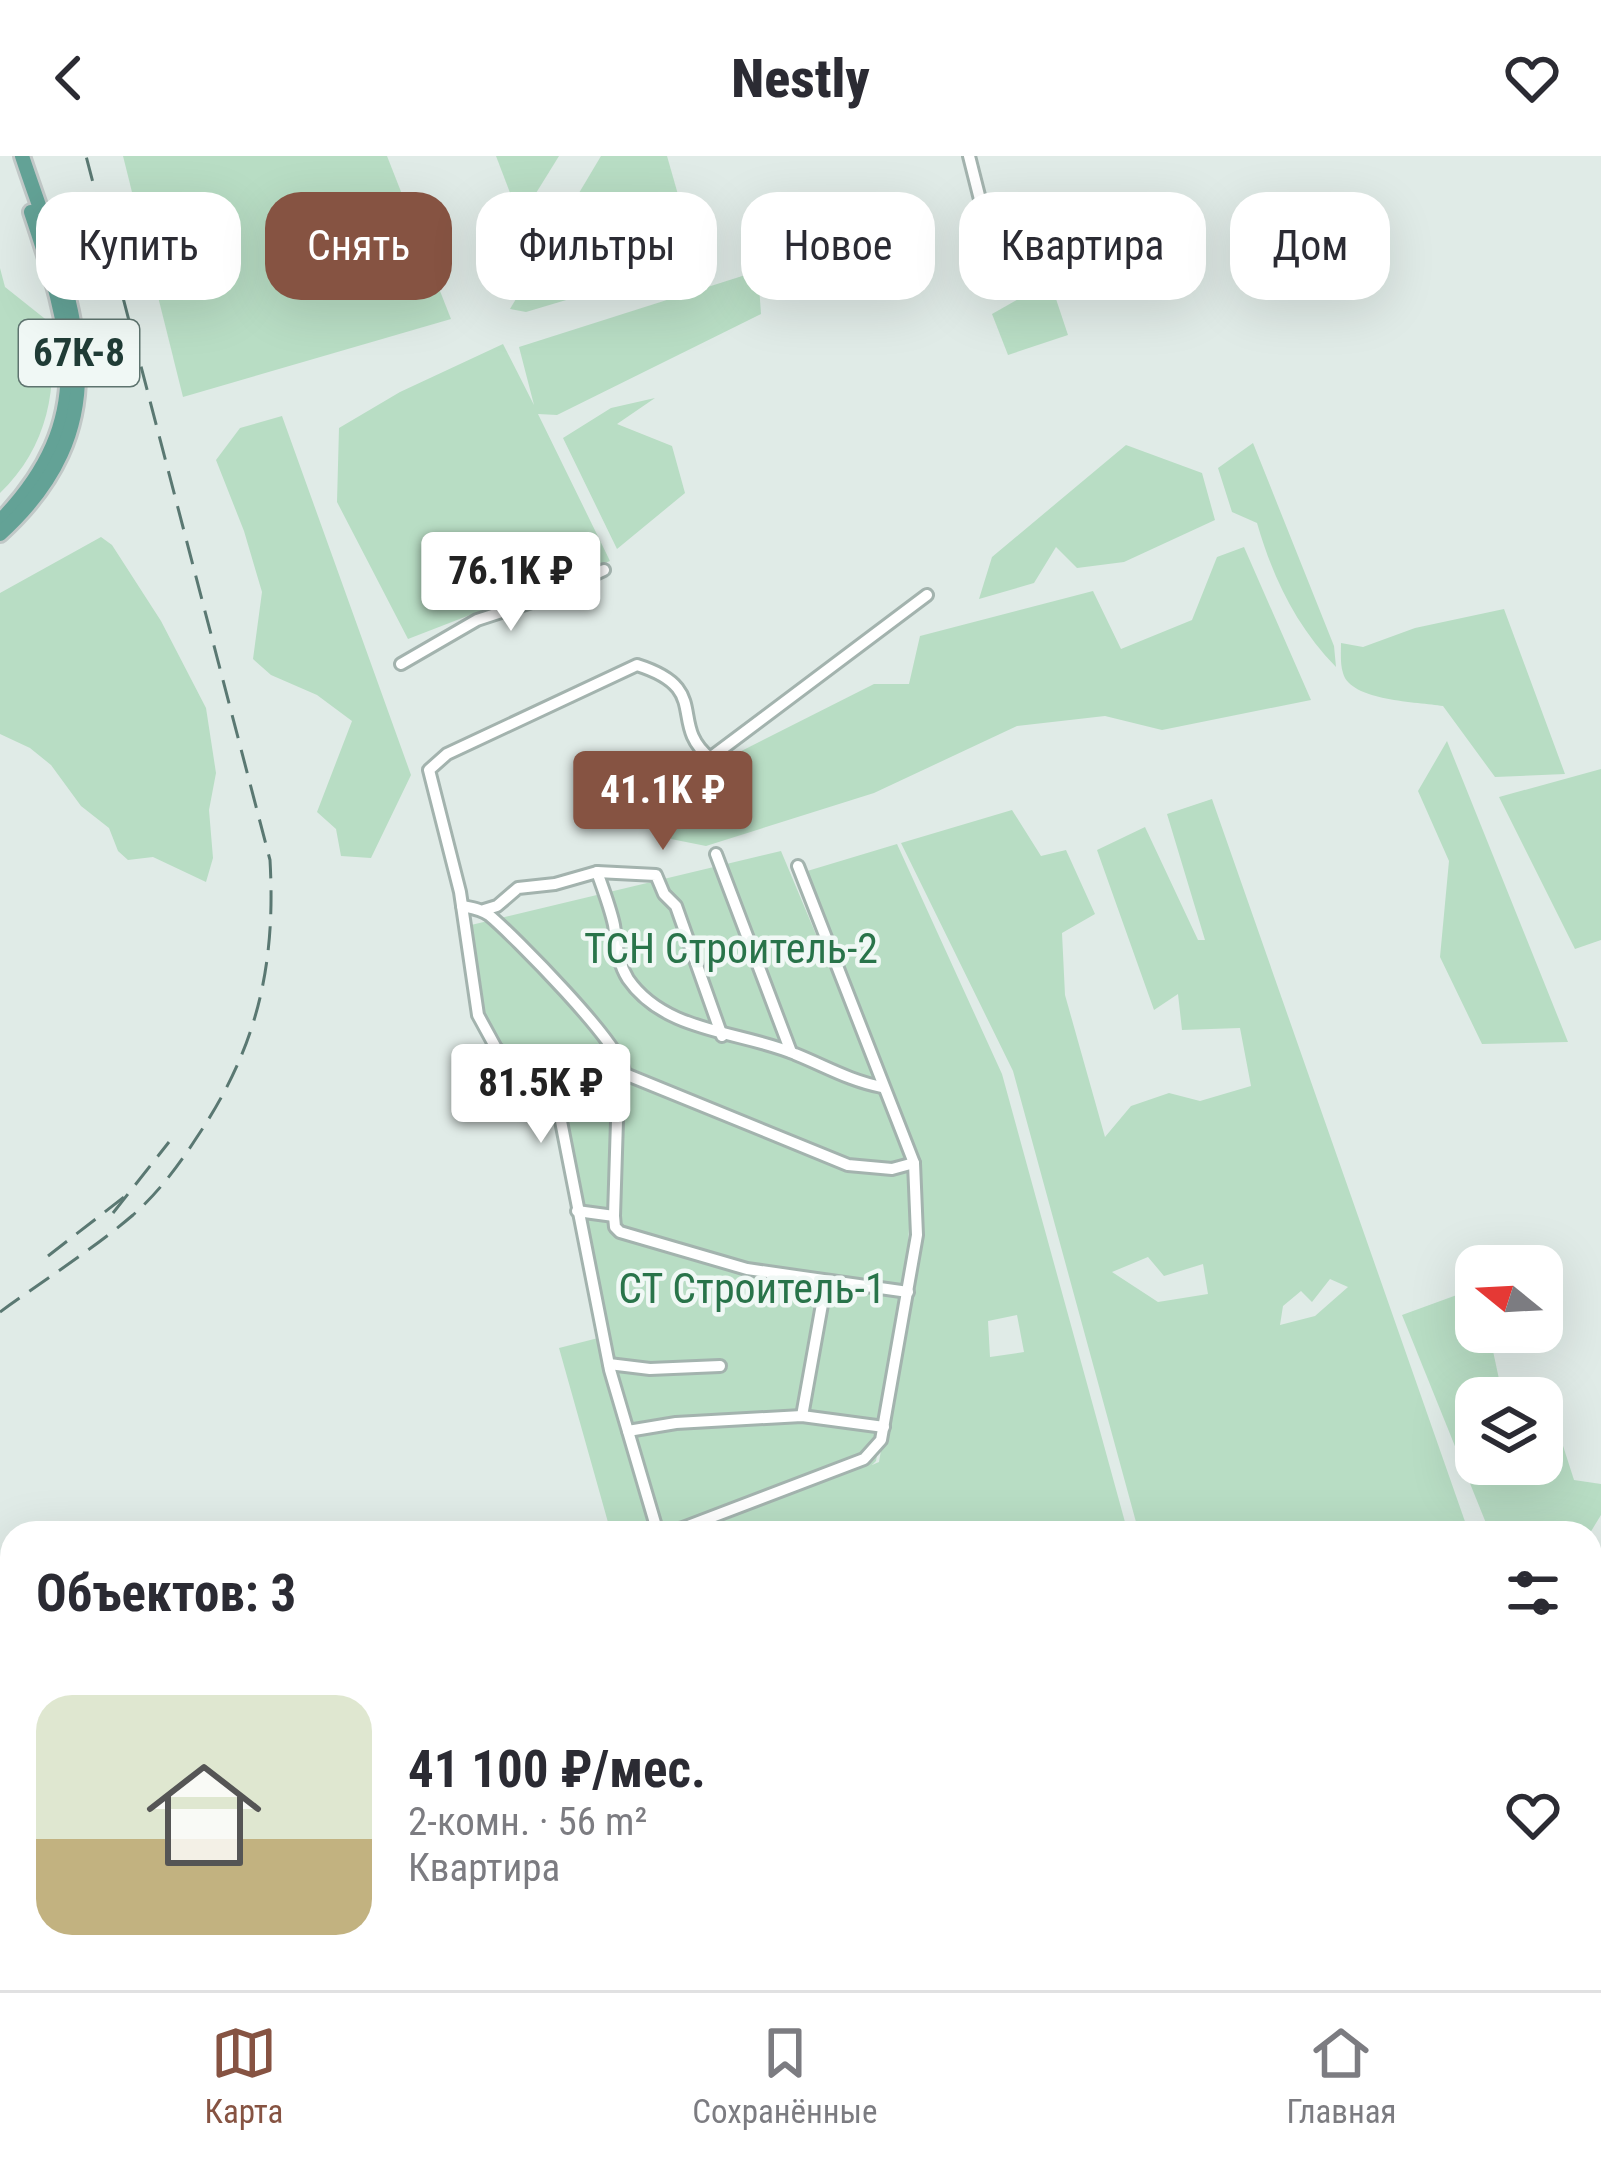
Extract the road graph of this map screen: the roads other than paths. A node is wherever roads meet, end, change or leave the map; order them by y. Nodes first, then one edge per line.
1 (13, 156) edge
2 (22, 156) edge
3 (969, 156) edge
4 (978, 192) edge
5 (0, 521) edge
6 (0, 534) edge
7 (604, 570) dead end
8 (927, 595) dead end
9 (401, 664) dead end
10 (716, 854) dead end
11 (798, 866) dead end
12 (597, 872) junction
13 (462, 906) junction
14 (484, 910) junction
15 (722, 1036) junction
16 (791, 1052) junction
17 (625, 1074) junction
18 (882, 1087) junction
19 (914, 1163) junction
20 (577, 1210) junction
21 (614, 1216) junction
22 (826, 1282) junction
23 (908, 1292) junction
24 (610, 1364) junction
25 (720, 1366) dead end
26 (802, 1416) junction
27 (884, 1427) junction
28 (628, 1431) junction
29 (654, 1521) edge
30 (700, 1521) edge

1 - 5 main road, 67К-8
2 - 6 main road, 67К-8
3 - 4 street
7 - 9 street
8 - 13 street
10 - 16 street
11 - 18 street
12 - 14 street
12 - 15 street
12 - 15 street
13 - 14 street
13 - 20 street
14 - 17 street
15 - 16 street
16 - 18 street
17 - 19 street
17 - 21 street
18 - 19 street
19 - 23 street
20 - 21 street
20 - 24 street
21 - 22 street
22 - 23 street
22 - 26 street
23 - 27 street
24 - 25 street
24 - 28 street
26 - 27 street
26 - 28 street
27 - 30 street
28 - 29 street

